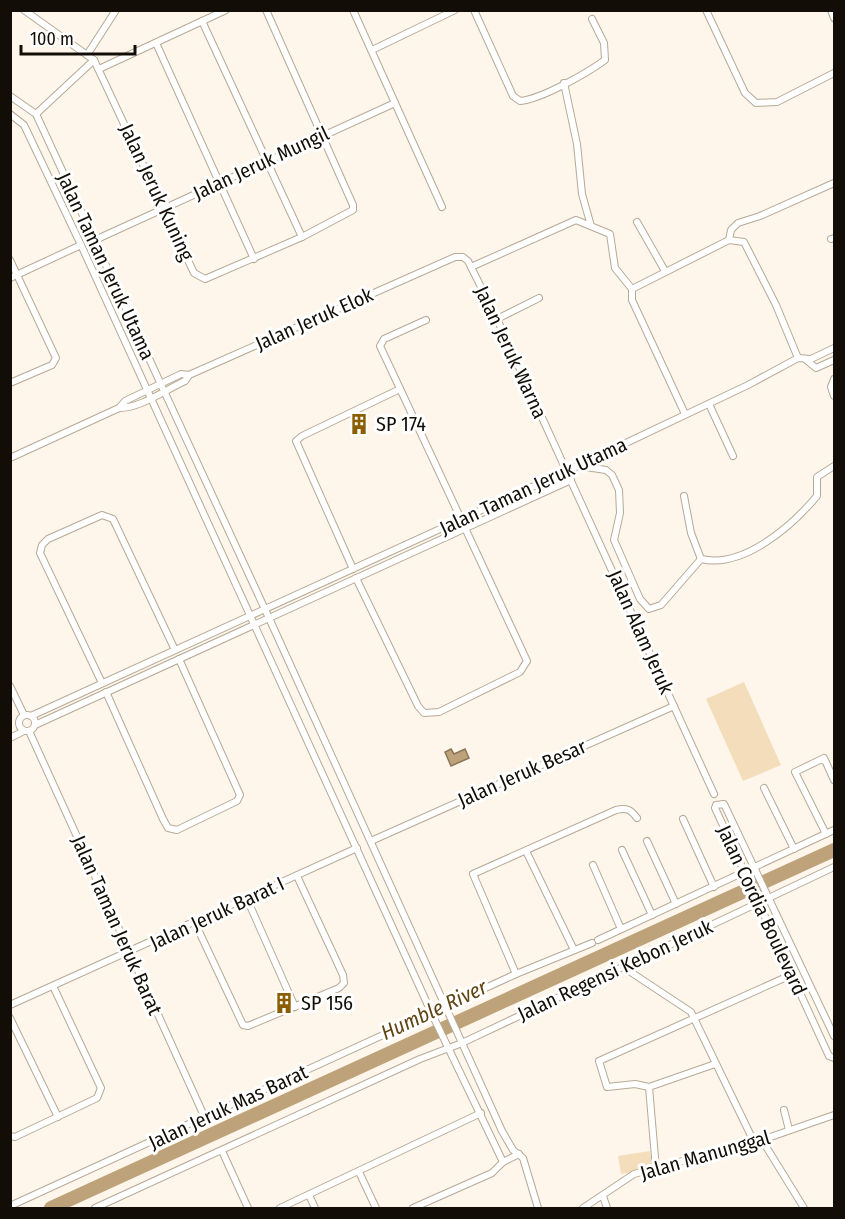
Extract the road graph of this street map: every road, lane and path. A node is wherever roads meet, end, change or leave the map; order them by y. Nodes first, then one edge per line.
1 (24, 10) edge
2 (116, 10) edge
3 (226, 10) edge
4 (266, 10) edge
5 (353, 10) edge
6 (455, 10) edge
7 (474, 10) edge
8 (706, 10) edge
9 (831, 10) edge
10 (834, 18) edge
11 (592, 19) dead end
12 (202, 21) junction
13 (156, 43) junction
14 (372, 50) junction
15 (87, 55) junction
16 (94, 60) junction
17 (99, 69) junction
18 (834, 73) edge
19 (564, 83) junction
20 (10, 96) edge
21 (395, 103) junction
22 (10, 114) edge
23 (36, 114) junction
24 (322, 135) junction
25 (267, 161) junction
26 (219, 182) junction
27 (834, 183) edge
28 (442, 207) dead end
29 (164, 208) junction
30 (638, 222) dead end
31 (591, 226) junction
32 (302, 237) junction
33 (95, 240) junction
34 (729, 240) junction
35 (81, 245) junction
36 (254, 259) junction
37 (10, 260) edge
38 (440, 264) joint
39 (471, 267) junction
40 (665, 271) junction
41 (14, 277) edge
42 (632, 289) junction
43 (539, 298) dead end
44 (497, 319) junction
45 (426, 320) dead end
46 (834, 348) edge
47 (802, 359) junction
48 (834, 360) edge
49 (189, 375) junction
50 (834, 379) edge
51 (10, 383) edge
52 (160, 384) junction
53 (400, 389) junction
54 (147, 390) junction
55 (163, 391) junction
56 (834, 396) edge
57 (150, 398) junction
58 (709, 404) junction
59 (120, 408) junction
60 (685, 414) junction
61 (733, 456) dead end
62 (10, 458) edge
63 (578, 466) junction
64 (834, 466) edge
65 (567, 471) junction
66 (571, 480) junction
67 (684, 496) dead end
68 (461, 519) junction
69 (465, 528) junction
70 (701, 559) junction
71 (353, 569) junction
72 (357, 578) junction
73 (265, 609) junction
74 (250, 616) junction
75 (269, 618) junction
76 (254, 625) junction
77 (175, 650) junction
78 (179, 659) junction
79 (102, 683) junction
80 (10, 686) edge
81 (106, 692) junction
82 (674, 706) junction
83 (27, 716) junction
84 (18, 722) junction
85 (10, 725) edge
86 (35, 725) junction
87 (27, 731) junction
88 (10, 738) edge
89 (324, 738) junction
90 (309, 744) junction
91 (834, 780) edge
92 (764, 788) dead end
93 (714, 794) dead end
94 (637, 818) dead end
95 (683, 819) dead end
96 (834, 830) edge
97 (826, 834) junction
98 (371, 841) junction
99 (647, 841) dead end
100 (357, 848) junction
101 (794, 849) junction
102 (622, 850) dead end
103 (526, 851) junction
104 (593, 866) dead end
105 (834, 867) edge
106 (755, 871) junction
107 (746, 875) junction
108 (297, 876) junction
109 (714, 887) junction
110 (767, 895) junction
111 (247, 899) junction
112 (756, 899) junction
113 (676, 904) junction
114 (652, 915) junction
115 (195, 923) junction
116 (621, 929) junction
117 (574, 950) junction
118 (130, 953) junction
119 (623, 967) junction
120 (516, 974) junction
121 (791, 975) junction
122 (53, 986) junction
123 (10, 1005) edge
124 (295, 1007) junction
125 (446, 1010) junction
126 (433, 1017) junction
127 (10, 1018) edge
128 (695, 1019) junction
129 (834, 1036) edge
130 (462, 1043) junction
131 (449, 1048) junction
132 (834, 1058) edge
133 (715, 1064) junction
134 (649, 1087) junction
135 (784, 1110) dead end
136 (482, 1113) junction
137 (834, 1115) edge
138 (58, 1117) junction
139 (205, 1118) junction
140 (789, 1130) junction
141 (10, 1136) edge
142 (762, 1140) junction
143 (754, 1142) junction
144 (222, 1151) junction
145 (519, 1154) junction
146 (503, 1162) junction
147 (656, 1169) junction
148 (359, 1172) junction
149 (309, 1195) junction
150 (603, 1196) junction
151 (10, 1206) edge
152 (95, 1209) edge
153 (248, 1209) edge
154 (280, 1209) edge
155 (315, 1209) edge
156 (376, 1209) edge
157 (413, 1209) edge
158 (538, 1209) edge
159 (583, 1209) edge
160 (607, 1209) edge
161 (804, 1209) edge

1 - 15 street, Jalan Jeruk Kuning
2 - 15 street
3 - 12 street
4 - 24 street, Jalan Jeruk Kuning
5 - 14 street
6 - 14 street
7 - 19 street
8 - 18 street
9 - 10 street
11 - 19 street
12 - 13 street
12 - 25 street
13 - 17 street
13 - 26 street
14 - 21 street
15 - 16 street, Jalan Jeruk Kuning
16 - 17 street, Jalan Jeruk Kuning
16 - 23 street
17 - 29 street, Jalan Jeruk Kuning
19 - 31 street
20 - 23 street
21 - 24 street, Jalan Jeruk Mungil
21 - 28 street
22 - 35 street, Jalan Taman Jeruk Utama
23 - 33 street, Jalan Taman Jeruk Utama
24 - 25 street, Jalan Jeruk Mungil
24 - 32 street, Jalan Jeruk Kuning
25 - 26 street, Jalan Jeruk Mungil
25 - 32 street
26 - 29 street, Jalan Jeruk Mungil
26 - 36 street
27 - 34 street
29 - 33 street, Jalan Jeruk Mungil
29 - 36 street, Jalan Jeruk Kuning
30 - 40 street
31 - 39 street
31 - 42 street
32 - 36 street, Jalan Jeruk Kuning
33 - 52 street, Jalan Taman Jeruk Utama
34 - 40 street
34 - 47 street
35 - 41 street
35 - 54 street, Jalan Taman Jeruk Utama
37 - 41 street
38 - 39 street, Jalan Jeruk Warna
38 - 49 street, Jalan Jeruk Elok
39 - 44 street, Jalan Jeruk Warna
40 - 42 street
41 - 51 street
42 - 60 street
43 - 44 street
44 - 65 street, Jalan Jeruk Warna
45 - 53 street
46 - 47 street, Jalan Taman Jeruk Utama
47 - 48 street
47 - 58 street, Jalan Taman Jeruk Utama
49 - 52 street, Jalan Jeruk Elok
49 - 55 street, Jalan Jeruk Elok
50 - 56 street
52 - 54 street, Jalan Jeruk Elok
52 - 55 street, Jalan Taman Jeruk Utama
53 - 68 street
53 - 71 street
54 - 57 street, Jalan Taman Jeruk Utama
54 - 59 street, Jalan Jeruk Elok
55 - 57 street, Jalan Jeruk Elok
55 - 73 street, Jalan Taman Jeruk Utama
57 - 59 street, Jalan Jeruk Elok
57 - 74 street, Jalan Taman Jeruk Utama
58 - 60 street, Jalan Taman Jeruk Utama
58 - 61 street
59 - 62 street
60 - 63 street, Jalan Taman Jeruk Utama
63 - 65 street, Jalan Taman Jeruk Utama
63 - 70 street
64 - 70 street
65 - 66 street, Jalan Alam Jeruk
65 - 68 street, Jalan Taman Jeruk Utama
66 - 69 street, Jalan Taman Jeruk Utama
66 - 82 street, Jalan Alam Jeruk
67 - 70 street
68 - 71 street, Jalan Taman Jeruk Utama
69 - 72 street, Jalan Taman Jeruk Utama
69 - 72 street
71 - 73 street, Jalan Taman Jeruk Utama
72 - 75 street, Jalan Taman Jeruk Utama
73 - 74 street, Jalan Taman Jeruk Utama
73 - 75 street, Jalan Taman Jeruk Utama
74 - 76 street, Jalan Taman Jeruk Utama
74 - 77 street, Jalan Taman Jeruk Utama
75 - 76 street, Jalan Taman Jeruk Utama
75 - 89 street, Jalan Taman Jeruk Utama
76 - 78 street, Jalan Taman Jeruk Utama
76 - 90 street, Jalan Taman Jeruk Utama
77 - 79 street, Jalan Taman Jeruk Utama
77 - 79 street
78 - 81 street, Jalan Taman Jeruk Utama
78 - 81 street
79 - 83 street, Jalan Taman Jeruk Utama
80 - 83 street
81 - 86 street, Jalan Taman Jeruk Utama
82 - 93 street, Jalan Alam Jeruk
82 - 98 street, Jalan Jeruk Besar
83 - 84 street
83 - 86 street
84 - 85 street
84 - 87 street, Jalan Taman Jeruk Barat
86 - 87 street
87 - 88 street
87 - 118 street, Jalan Taman Jeruk Barat
89 - 90 street
89 - 98 street, Jalan Taman Jeruk Utama
90 - 100 street, Jalan Taman Jeruk Utama
91 - 97 street
92 - 101 street
94 - 103 street
95 - 109 street
96 - 97 street, Jalan Jeruk Mas Barat
97 - 101 street, Jalan Jeruk Mas Barat
98 - 125 street, Jalan Taman Jeruk Utama
99 - 113 street
100 - 108 street, Jalan Jeruk Barat I
100 - 126 street, Jalan Taman Jeruk Utama
101 - 106 street, Jalan Jeruk Mas Barat
102 - 114 street
103 - 117 street
103 - 120 street
104 - 116 street
105 - 110 street, Jalan Regensi Kebon Jeruk
106 - 107 street, Jalan Jeruk Mas Barat
106 - 107 street, Jalan Cordia Boulevard
106 - 110 street, Jalan Cordia Boulevard
107 - 109 street, Jalan Jeruk Mas Barat
107 - 112 street, Jalan Cordia Boulevard
108 - 111 street, Jalan Jeruk Barat I
108 - 124 street
109 - 113 street, Jalan Jeruk Mas Barat
110 - 112 street, Jalan Regensi Kebon Jeruk
110 - 129 street, Jalan Cordia Boulevard
111 - 115 street, Jalan Jeruk Barat I
111 - 124 street
112 - 119 street, Jalan Regensi Kebon Jeruk
112 - 121 street, Jalan Cordia Boulevard
113 - 114 street, Jalan Jeruk Mas Barat
114 - 116 street, Jalan Jeruk Mas Barat
115 - 118 street, Jalan Jeruk Barat I
115 - 124 street
116 - 117 street, Jalan Jeruk Mas Barat
117 - 120 street, Jalan Jeruk Mas Barat
118 - 122 street, Jalan Jeruk Barat I
118 - 139 street, Jalan Taman Jeruk Barat
119 - 128 street
119 - 130 street, Jalan Regensi Kebon Jeruk
120 - 125 street, Jalan Jeruk Mas Barat
121 - 128 street
121 - 132 street, Jalan Cordia Boulevard
122 - 123 street, Jalan Jeruk Barat I
122 - 138 street
125 - 126 street, Jalan Jeruk Mas Barat
125 - 130 street, Jalan Taman Jeruk Utama
126 - 131 street, Jalan Taman Jeruk Utama
126 - 139 street, Jalan Jeruk Mas Barat
127 - 138 street
128 - 133 street
128 - 134 street
130 - 131 street, Jalan Regensi Kebon Jeruk
130 - 145 street, Jalan Taman Jeruk Utama
131 - 136 street, Jalan Taman Jeruk Utama
131 - 144 street, Jalan Regensi Kebon Jeruk
133 - 134 street
133 - 143 street
134 - 147 street
135 - 140 street
136 - 146 street, Jalan Taman Jeruk Utama
136 - 148 street
137 - 140 street, Jalan Manunggal
138 - 141 street
139 - 151 street, Jalan Jeruk Mas Barat
140 - 142 street, Jalan Manunggal
142 - 143 street, Jalan Manunggal
142 - 161 street
143 - 147 street, Jalan Manunggal
144 - 152 street, Jalan Regensi Kebon Jeruk
144 - 153 street
145 - 146 street
145 - 158 street, Jalan Taman Jeruk Utama
146 - 157 street
147 - 150 street, Jalan Manunggal
148 - 149 street
148 - 156 street
149 - 154 street
149 - 155 street
150 - 159 street, Jalan Manunggal
150 - 160 street

